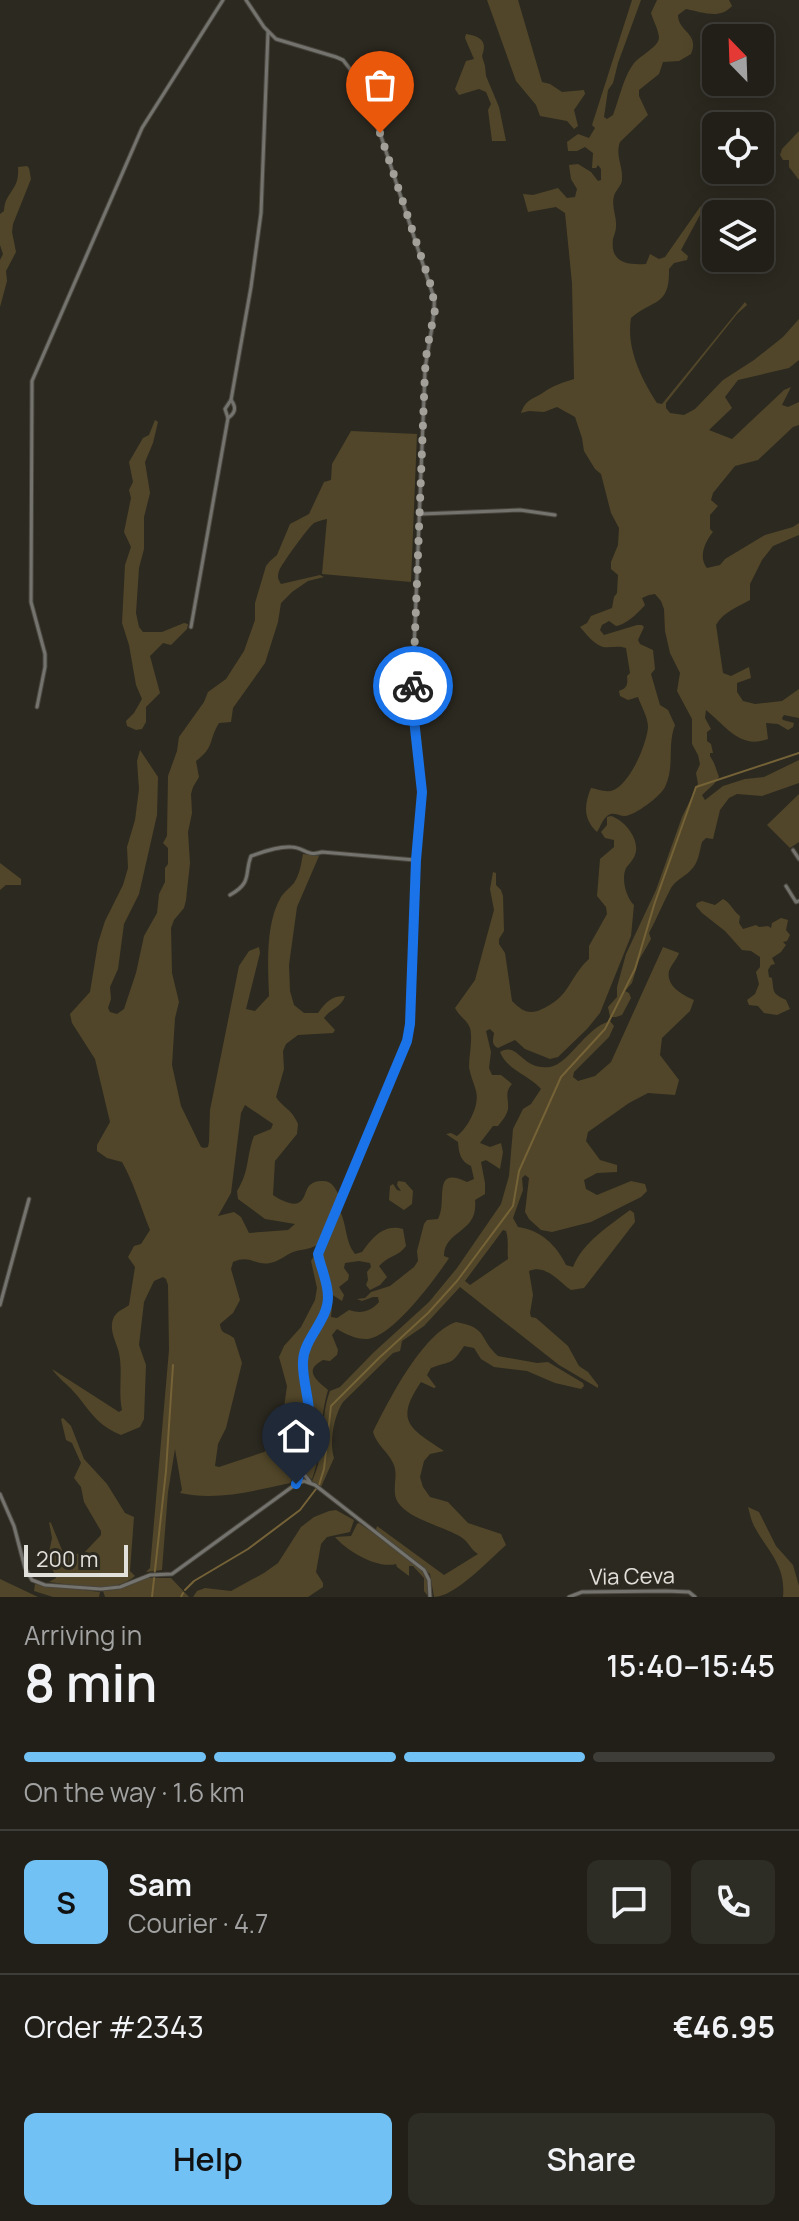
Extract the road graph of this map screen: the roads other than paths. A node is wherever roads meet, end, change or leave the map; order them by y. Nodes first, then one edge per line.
1 (223, 0) edge
2 (246, 0) edge
3 (268, 32) junction
4 (231, 400) junction
5 (228, 418) junction
6 (420, 514) junction
7 (555, 515) dead end
8 (191, 627) dead end
9 (37, 707) dead end
10 (793, 850) dead end
11 (799, 859) edge
12 (416, 860) junction
13 (786, 886) dead end
14 (230, 895) dead end
15 (799, 901) edge
16 (29, 1199) dead end
17 (0, 1305) edge
18 (301, 1470) junction
19 (296, 1484) junction
20 (313, 1484) junction
21 (0, 1494) edge
22 (430, 1597) edge
23 (569, 1597) edge
24 (695, 1597) edge

1 - 9 street
2 - 3 street
3 - 4 street
3 - 6 street
4 - 5 street
4 - 5 street
5 - 8 street
6 - 7 street
6 - 12 street
10 - 11 street
12 - 14 street
12 - 18 street
13 - 15 street
16 - 17 street
18 - 19 street
18 - 20 street
19 - 20 street
19 - 21 street
20 - 22 street
23 - 24 street, Via Ceva

